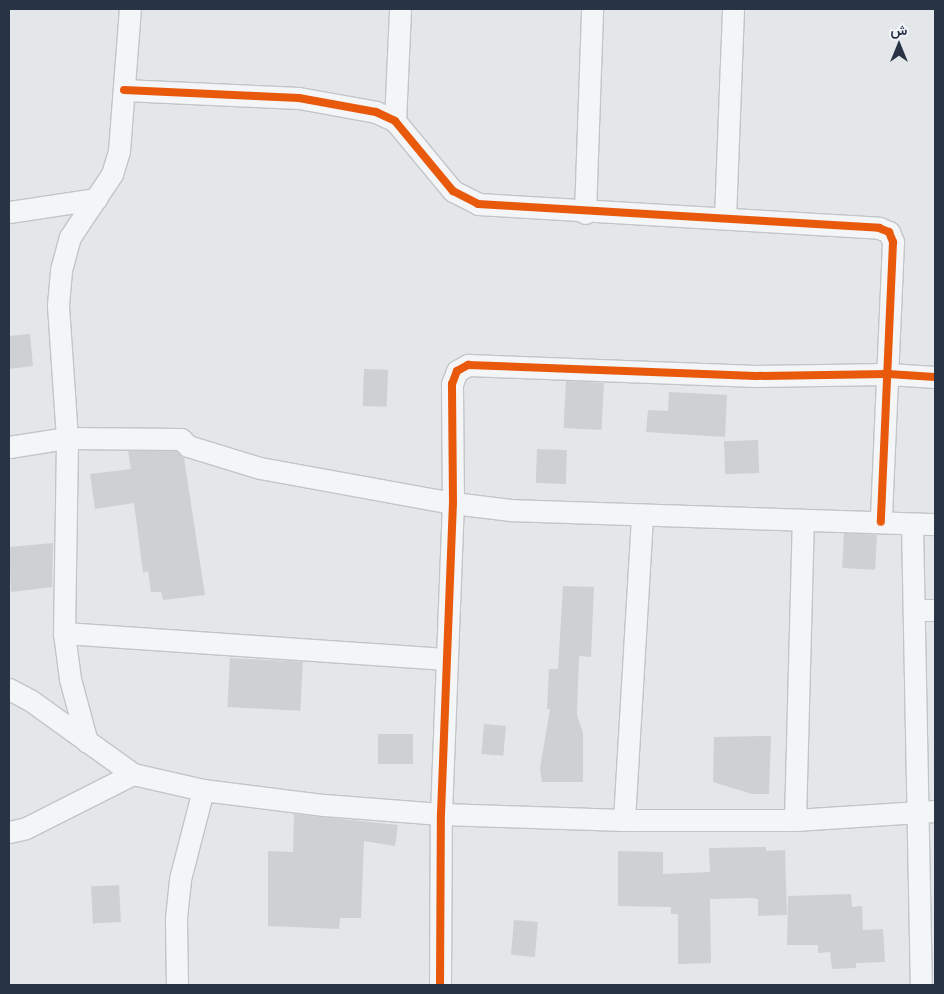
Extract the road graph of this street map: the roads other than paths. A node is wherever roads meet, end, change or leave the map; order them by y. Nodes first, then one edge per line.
1 (130, 9) edge
2 (400, 9) edge
3 (592, 9) edge
4 (733, 9) edge
5 (124, 90) junction
6 (395, 121) junction
7 (96, 199) junction
8 (9, 212) edge
9 (585, 213) junction
10 (725, 218) junction
11 (888, 374) junction
12 (935, 377) edge
13 (67, 438) junction
14 (9, 447) edge
15 (453, 503) junction
16 (642, 515) junction
17 (803, 520) junction
18 (881, 522) junction
19 (912, 524) junction
20 (935, 524) edge
21 (914, 610) junction
22 (935, 610) edge
23 (64, 633) junction
24 (446, 659) junction
25 (9, 689) edge
26 (87, 742) junction
27 (133, 774) junction
28 (203, 790) junction
29 (928, 812) edge
30 (441, 814) junction
31 (624, 820) junction
32 (795, 820) junction
33 (9, 832) edge
34 (177, 985) edge
35 (440, 985) edge
36 (921, 985) edge

1 - 5 street
2 - 6 street
3 - 9 street
4 - 10 street
5 - 6 street
5 - 7 street
6 - 9 street
7 - 8 street
7 - 13 street
9 - 10 street
10 - 11 street
11 - 12 street
11 - 15 street
11 - 18 street
13 - 14 street
13 - 15 street
13 - 23 street
15 - 16 street
15 - 24 street
16 - 17 street
16 - 31 street
17 - 18 street
17 - 32 street
18 - 19 street
19 - 20 street
19 - 21 street
21 - 22 street
21 - 29 street
23 - 24 street
23 - 26 street
24 - 30 street
25 - 26 street
26 - 27 street
27 - 28 street
27 - 33 street
28 - 30 street
28 - 34 street
29 - 32 street
29 - 36 street
30 - 31 street
30 - 35 street
31 - 32 street

